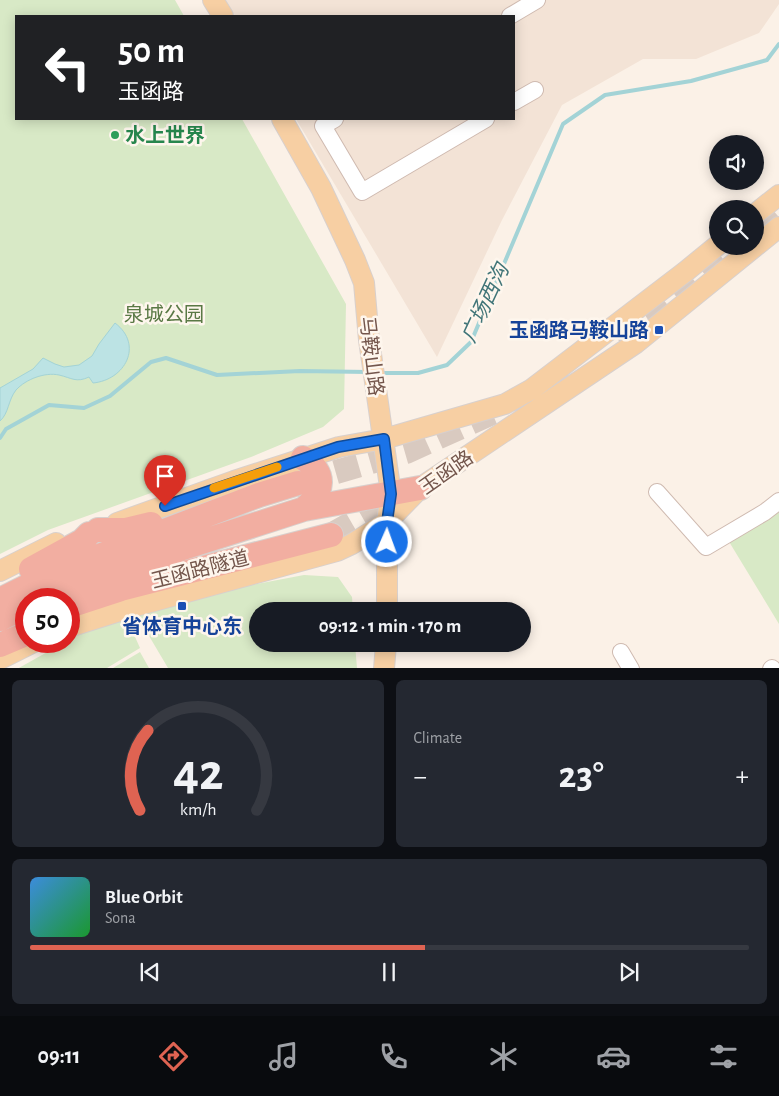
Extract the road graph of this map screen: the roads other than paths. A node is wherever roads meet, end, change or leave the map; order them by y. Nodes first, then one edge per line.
1 (213, 0) edge
2 (538, 0) edge
3 (222, 15) edge
4 (512, 15) edge
5 (536, 90) dead end
6 (515, 101) edge
7 (283, 120) edge
8 (333, 120) edge
9 (484, 120) edge
10 (779, 195) edge
11 (764, 207) edge
12 (779, 228) edge
13 (709, 252) edge
14 (384, 439) junction
15 (303, 458) junction
16 (298, 483) tunnel mouth
17 (420, 488) junction
18 (657, 492) dead end
19 (391, 494) junction
20 (259, 496) junction
21 (779, 501) edge
22 (304, 508) junction
23 (387, 522) junction
24 (94, 532) junction
25 (332, 535) tunnel mouth
26 (298, 544) junction
27 (0, 571) edge
28 (0, 586) edge
29 (67, 588) edge
30 (0, 600) edge
31 (80, 602) edge
32 (387, 602) edge
33 (15, 612) edge
34 (80, 615) edge
35 (0, 619) edge
36 (15, 623) edge
37 (80, 624) edge
38 (0, 628) edge
39 (15, 639) edge
40 (0, 645) edge
41 (15, 652) edge
42 (385, 652) edge
43 (621, 652) dead end
44 (0, 659) edge
45 (384, 668) edge
46 (632, 668) edge

1 - 3 main road
2 - 4 street
5 - 6 street
7 - 14 main road, 马鞍山路
8 - 9 street
10 - 11 main road
12 - 17 main road, 玉函路
13 - 14 main road, 玉函路
14 - 15 main road, 玉函路
14 - 19 main road, 马鞍山路
15 - 22 highway
15 - 24 main road, 玉函路
16 - 20 highway
17 - 19 highway
17 - 23 main road, 玉函路
18 - 21 street
19 - 22 highway
19 - 23 main road, 马鞍山路
20 - 24 highway
20 - 30 highway
22 - 29 highway
23 - 32 main road, 马鞍山路
23 - 37 main road, 玉函路
24 - 27 main road, 玉函路
24 - 28 highway
25 - 26 highway, 玉函路隧道
26 - 31 highway, 玉函路隧道
26 - 34 highway
33 - 35 highway
36 - 38 highway
39 - 40 highway
41 - 44 main road
42 - 45 main road
43 - 46 street

